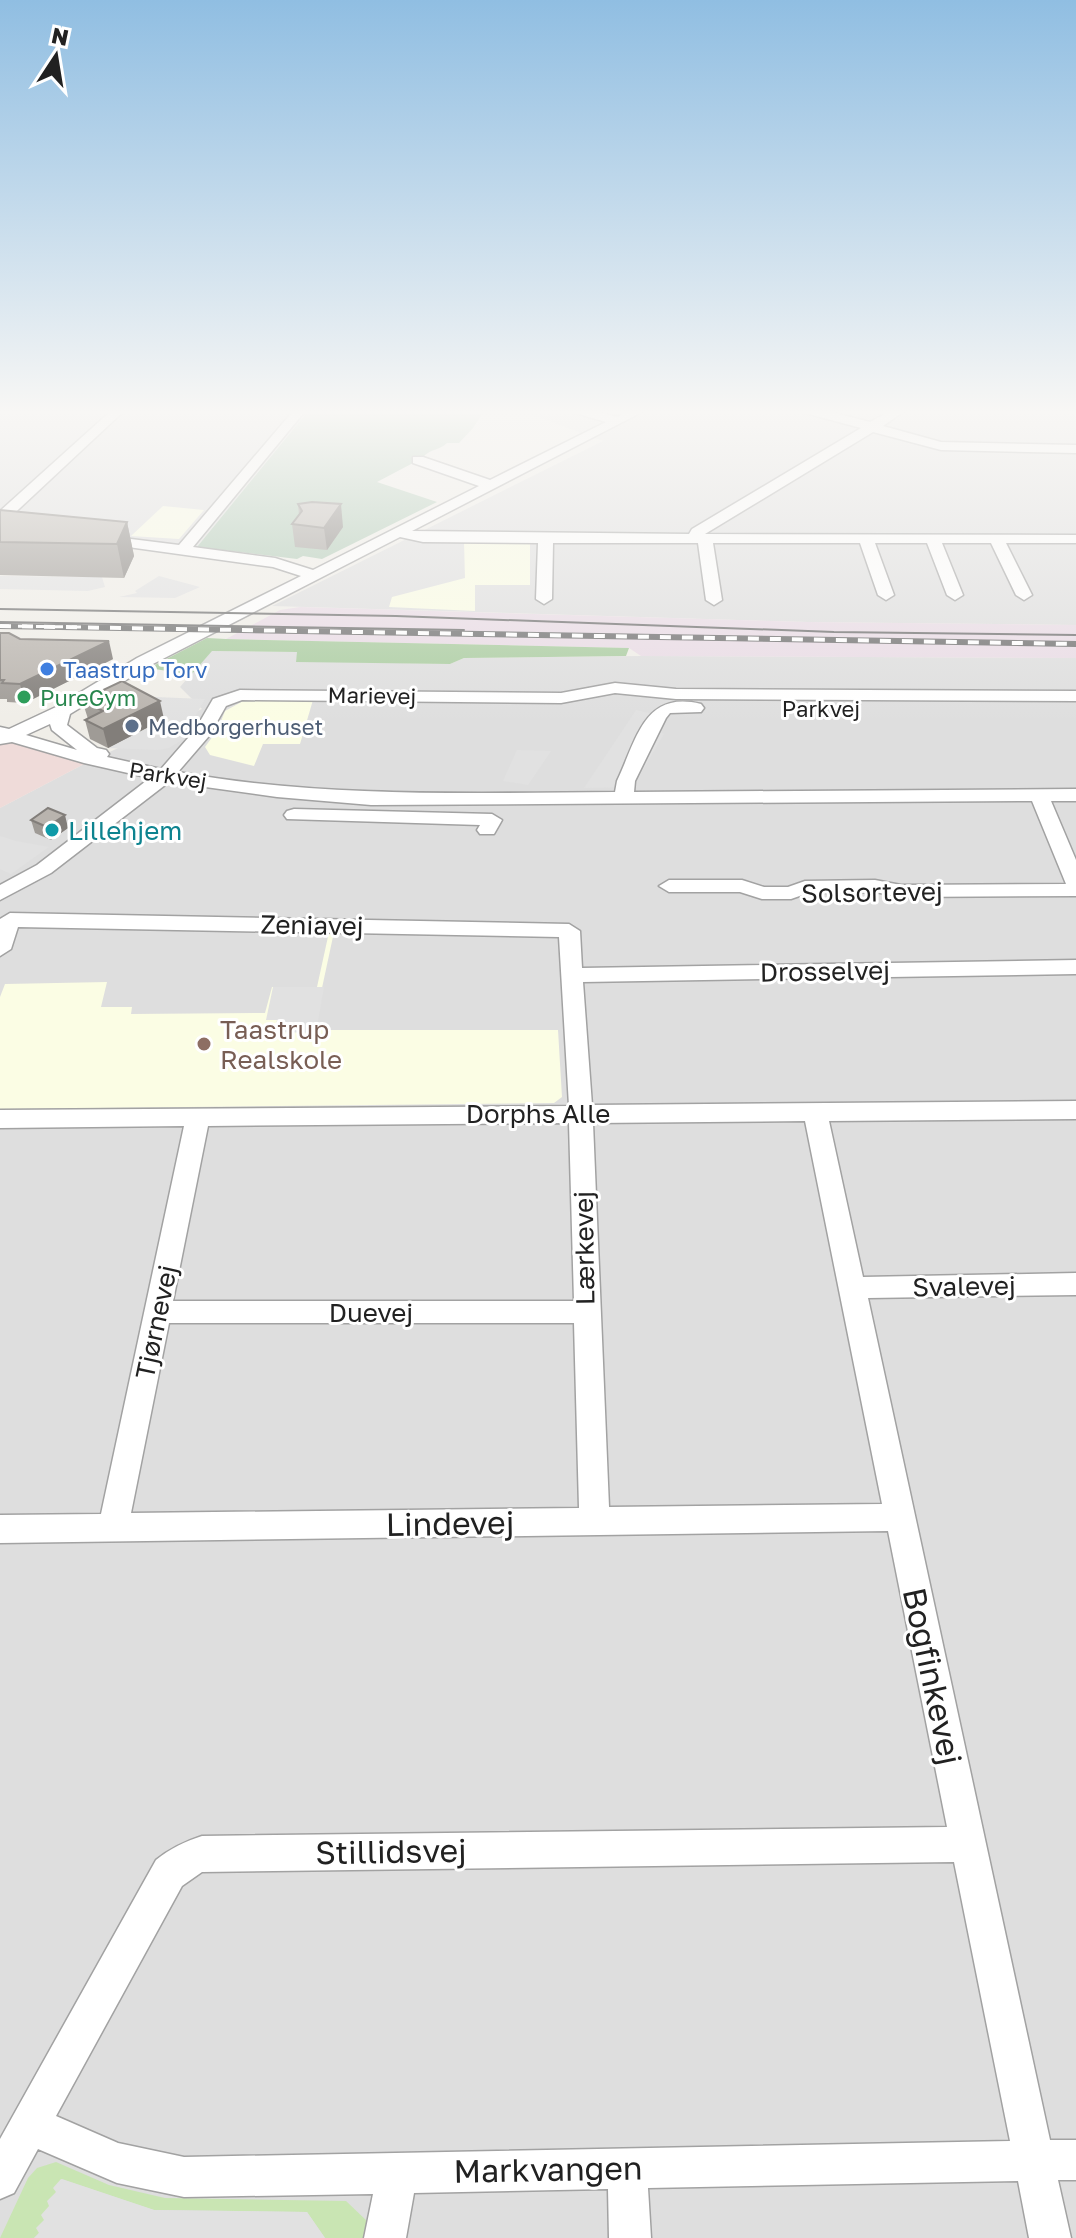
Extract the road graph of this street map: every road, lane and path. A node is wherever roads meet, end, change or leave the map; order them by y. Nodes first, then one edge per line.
1 (213, 514) edge
2 (431, 514) edge
3 (726, 514) edge
4 (396, 532) junction
5 (546, 538) junction
6 (700, 538) junction
7 (866, 538) junction
8 (933, 539) junction
9 (996, 539) junction
10 (1076, 539) edge
11 (85, 541) edge
12 (183, 550) junction
13 (313, 575) junction
14 (886, 595) dead end
15 (955, 595) dead end
16 (1024, 595) dead end
17 (544, 599) dead end
18 (714, 600) dead end
19 (143, 662) junction
20 (1076, 696) edge
21 (1076, 707) edge
22 (62, 711) junction
23 (6, 730) edge
24 (91, 752) junction
25 (173, 768) junction
26 (1039, 795) junction
27 (1076, 795) edge
28 (623, 798) junction
29 (379, 804) junction
30 (294, 815) dead end
31 (487, 830) dead end
32 (1075, 878) edge
33 (669, 886) dead end
34 (0, 894) edge
35 (0, 949) edge
36 (1076, 967) edge
37 (574, 975) junction
38 (1076, 1110) edge
39 (581, 1113) junction
40 (816, 1114) junction
41 (198, 1116) junction
42 (0, 1119) edge
43 (1076, 1284) edge
44 (852, 1288) junction
45 (158, 1312) junction
46 (585, 1312) junction
47 (900, 1517) junction
48 (594, 1521) junction
49 (113, 1528) junction
50 (0, 1529) edge
51 (968, 1844) junction
52 (30, 2125) junction
53 (1076, 2160) edge
54 (1034, 2161) junction
55 (627, 2167) junction
56 (398, 2173) junction
57 (0, 2179) edge
58 (385, 2238) edge
59 (630, 2238) edge
60 (1050, 2238) edge

1 - 12 street
2 - 4 street
3 - 6 street
4 - 5 street
4 - 13 street
5 - 6 street
5 - 17 street
6 - 7 street
6 - 18 street
7 - 8 street
7 - 14 street
8 - 9 street
8 - 15 street
9 - 10 street
9 - 16 street
11 - 12 street
12 - 13 street
13 - 19 street
19 - 22 street
19 - 23 street
20 - 25 street, Marievej
21 - 28 street, Parkvej
22 - 23 street
22 - 24 street
23 - 24 street, Parkvej
23 - 25 street, Parkvej
24 - 25 street, Parkvej
25 - 29 street, Parkvej
25 - 34 street, Marievej
26 - 27 street, Parkvej
26 - 28 street, Parkvej
26 - 32 street, Solsortevej
28 - 29 street, Parkvej
29 - 30 street, Parkvej
29 - 31 street, Parkvej
32 - 33 street, Solsortevej
35 - 37 street, Zeniavej
36 - 37 street, Drosselvej
37 - 39 street, Lærkevej
38 - 40 street, Dorphs Alle
39 - 40 street, Dorphs Alle
39 - 41 street, Dorphs Alle
39 - 46 street, Lærkevej
40 - 44 street, Bogfinkevej
41 - 42 street, Dorphs Alle
41 - 45 street, Tjørnevej
43 - 44 street, Svalevej
44 - 47 street, Bogfinkevej
45 - 46 street, Duevej
45 - 49 street, Tjørnevej
46 - 48 street, Lærkevej
47 - 48 street, Lindevej
47 - 51 street, Bogfinkevej
48 - 49 street, Lindevej
49 - 50 street, Lindevej
51 - 52 street, Stillidsvej
51 - 54 street, Bogfinkevej
52 - 56 street, Markvangen
52 - 57 street, Stillidsvej
53 - 54 street, Markvangen
54 - 55 street, Markvangen
54 - 60 street, Bogfinkevej
55 - 56 street, Markvangen
55 - 59 street
56 - 58 street

